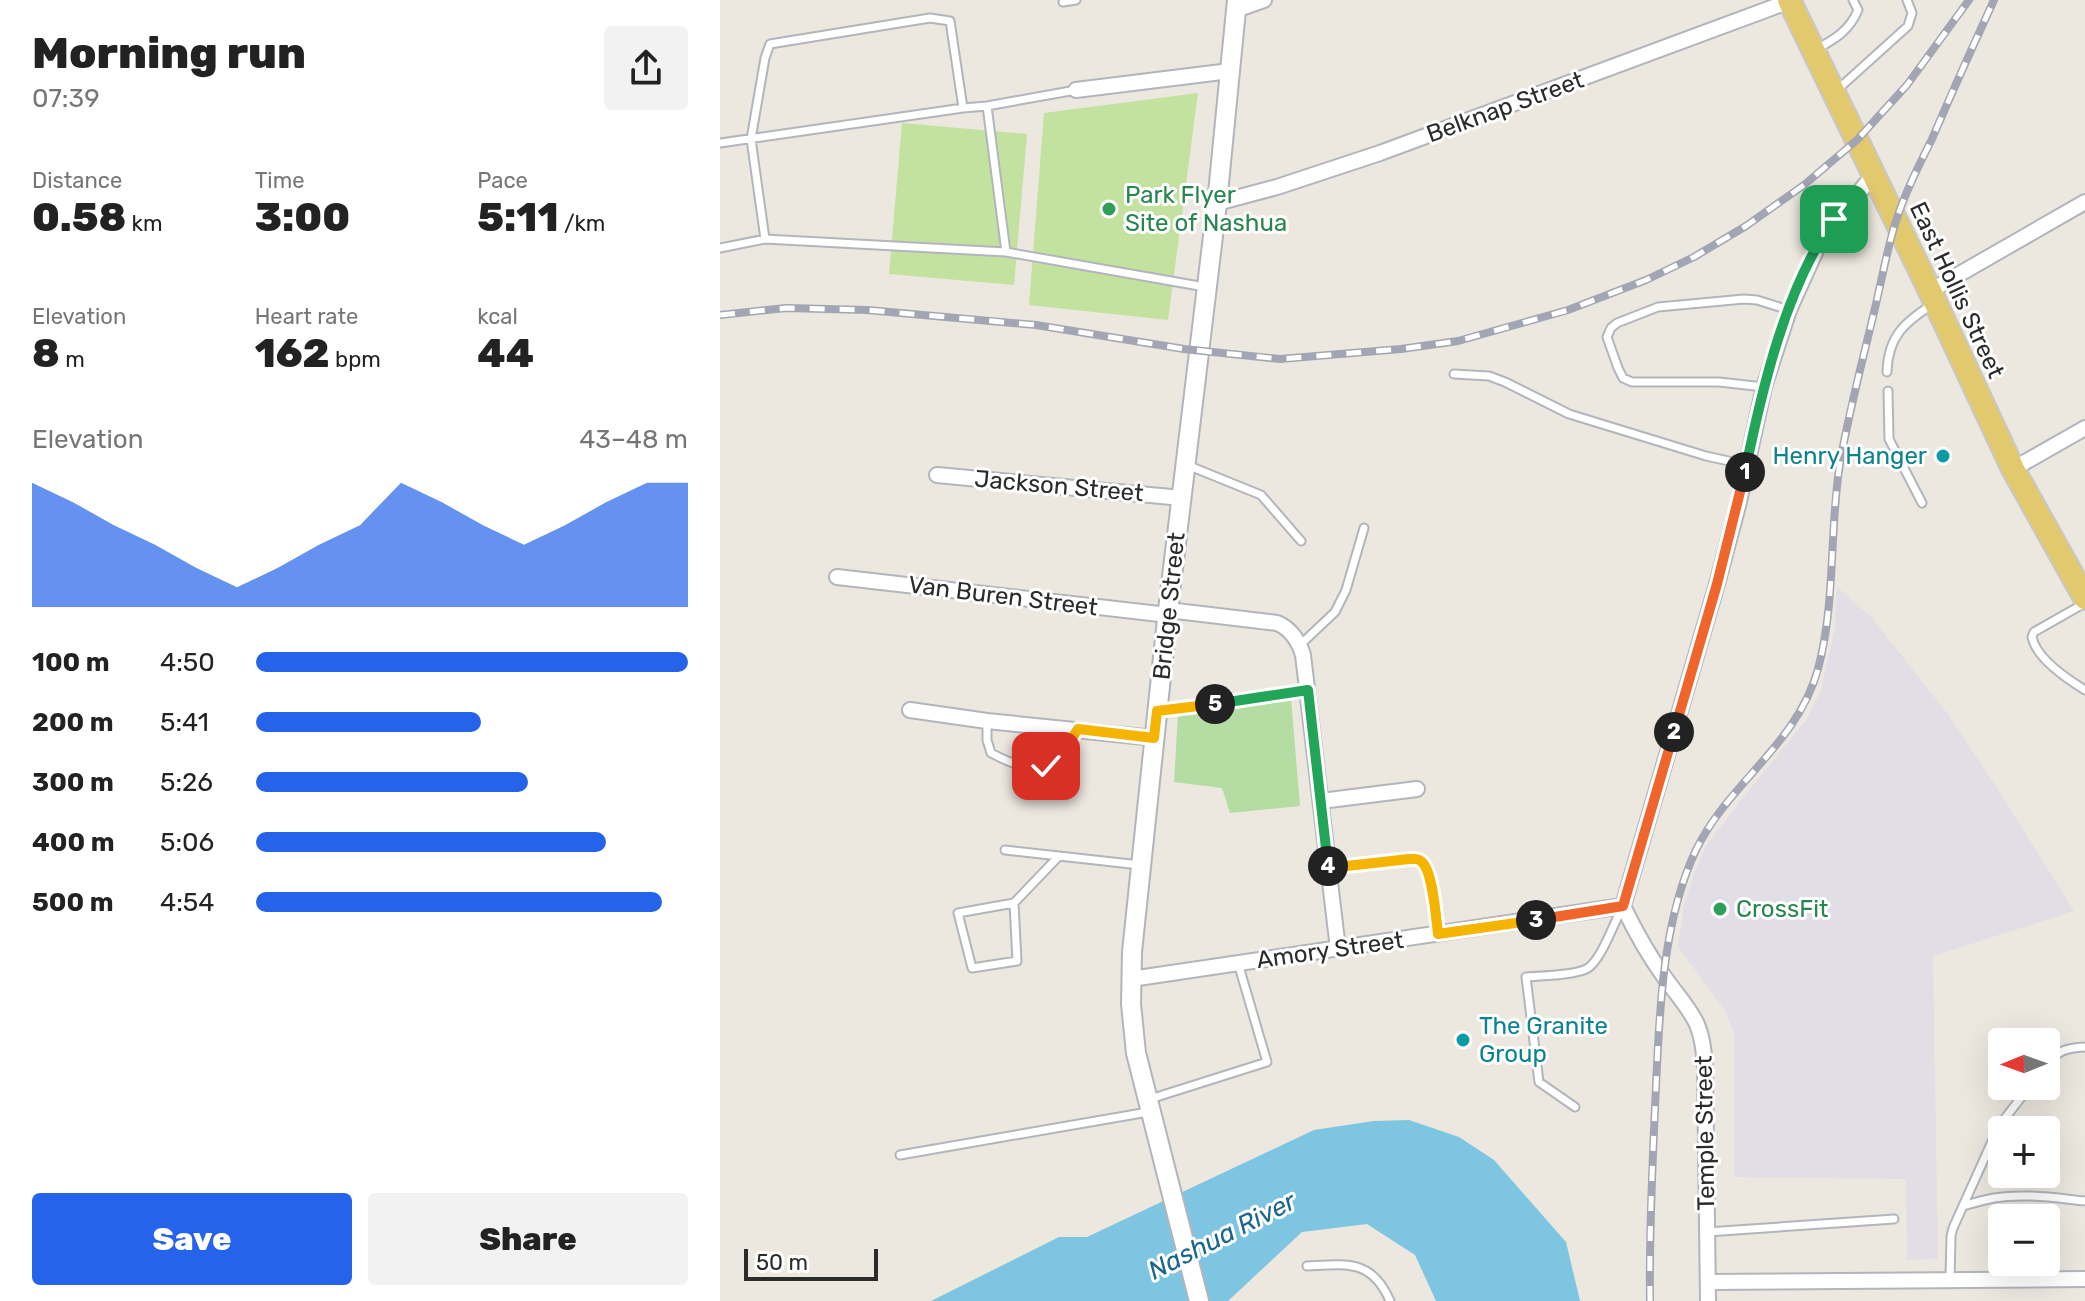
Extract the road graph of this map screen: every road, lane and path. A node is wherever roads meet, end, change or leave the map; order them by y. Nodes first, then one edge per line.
1 (1076, 0) edge
2 (1264, 0) edge
3 (1790, 0) edge
4 (1853, 0) edge
5 (1907, 0) edge
6 (1063, 2) edge
7 (1237, 5) edge
8 (1815, 50) junction
9 (1230, 71) junction
10 (1076, 90) joint
11 (1835, 92) junction
12 (987, 106) junction
13 (963, 108) junction
14 (751, 139) junction
15 (720, 143) edge
16 (1874, 174) junction
17 (2085, 202) edge
18 (1217, 203) junction
19 (765, 239) junction
20 (720, 248) edge
21 (1006, 252) junction
22 (1207, 287) junction
23 (1932, 297) junction
24 (1789, 310) junction
25 (1887, 372) dead end
26 (1454, 374) dead end
27 (1764, 387) junction
28 (1888, 391) dead end
29 (2085, 428) edge
30 (1185, 465) junction
31 (1747, 465) junction
32 (2013, 469) junction
33 (937, 475) dead end
34 (1182, 498) junction
35 (1922, 503) dead end
36 (1364, 528) dead end
37 (1301, 541) dead end
38 (837, 577) dead end
39 (2085, 600) edge
40 (1168, 612) junction
41 (1300, 645) junction
42 (1308, 690) junction
43 (2085, 690) edge
44 (910, 710) dead end
45 (1157, 711) junction
46 (987, 721) junction
47 (1078, 729) junction
48 (1154, 738) junction
49 (1417, 789) dead end
50 (1321, 801) junction
51 (1005, 850) dead end
52 (1059, 856) junction
53 (1140, 865) junction
54 (1329, 868) junction
55 (1014, 903) junction
56 (1623, 906) junction
57 (1438, 934) junction
58 (1338, 949) junction
59 (1238, 963) junction
60 (1131, 979) junction
61 (2085, 1047) edge
62 (2060, 1052) edge
63 (2019, 1100) edge
64 (1149, 1106) junction
65 (1575, 1107) dead end
66 (900, 1155) dead end
67 (2085, 1201) edge
68 (1963, 1206) junction
69 (1894, 1219) dead end
70 (1707, 1232) junction
71 (1307, 1266) dead end
72 (2085, 1279) edge
73 (1950, 1280) junction
74 (1708, 1282) junction
75 (1199, 1301) edge
76 (1390, 1301) edge
77 (1708, 1301) edge

1 - 6 lane
2 - 7 street
3 - 8 main road, East Hollis Street
3 - 18 street, Belknap Street
4 - 8 lane
5 - 11 lane
7 - 9 street, Bridge Street
8 - 11 main road, East Hollis Street
9 - 10 street
9 - 18 street, Bridge Street
10 - 12 lane
11 - 16 main road, East Hollis Street
12 - 13 lane
12 - 21 lane
13 - 14 lane
13 - 14 lane
14 - 15 lane
14 - 19 lane
16 - 23 main road, East Hollis Street
16 - 24 street
17 - 23 street
18 - 22 street, Bridge Street
19 - 20 lane
19 - 21 lane
21 - 22 lane
22 - 30 street, Bridge Street
23 - 25 lane
23 - 32 main road, East Hollis Street
24 - 27 street
24 - 27 lane
26 - 31 lane
27 - 31 street
28 - 35 lane
29 - 32 street
30 - 34 street, Bridge Street
30 - 37 lane
31 - 56 street
32 - 39 main road, East Hollis Street
33 - 34 street, Jackson Street
34 - 40 street, Bridge Street
36 - 41 lane
38 - 40 street, Van Buren Street
39 - 43 lane
40 - 41 street, Van Buren Street
40 - 45 street, Bridge Street
41 - 42 street
42 - 45 lane
42 - 50 street
44 - 46 street
45 - 48 street, Bridge Street
46 - 47 street
46 - 47 lane
47 - 48 street
48 - 53 street, Bridge Street
49 - 50 street
50 - 54 street
51 - 52 lane
52 - 53 lane
52 - 55 lane
53 - 60 street, Bridge Street
54 - 57 lane
54 - 58 street
55 - 55 lane
56 - 57 street, Amory Street
56 - 65 lane
56 - 70 street, Temple Street
57 - 58 street, Amory Street
58 - 59 street, Amory Street
59 - 60 street, Amory Street
59 - 64 lane
60 - 64 street, Bridge Street
61 - 62 lane
63 - 68 lane
64 - 66 lane
64 - 75 street, Bridge Street
67 - 68 lane
68 - 73 lane
69 - 70 lane
70 - 74 street, Temple Street
71 - 76 lane
72 - 73 street
73 - 74 street
74 - 77 street, Temple Street

